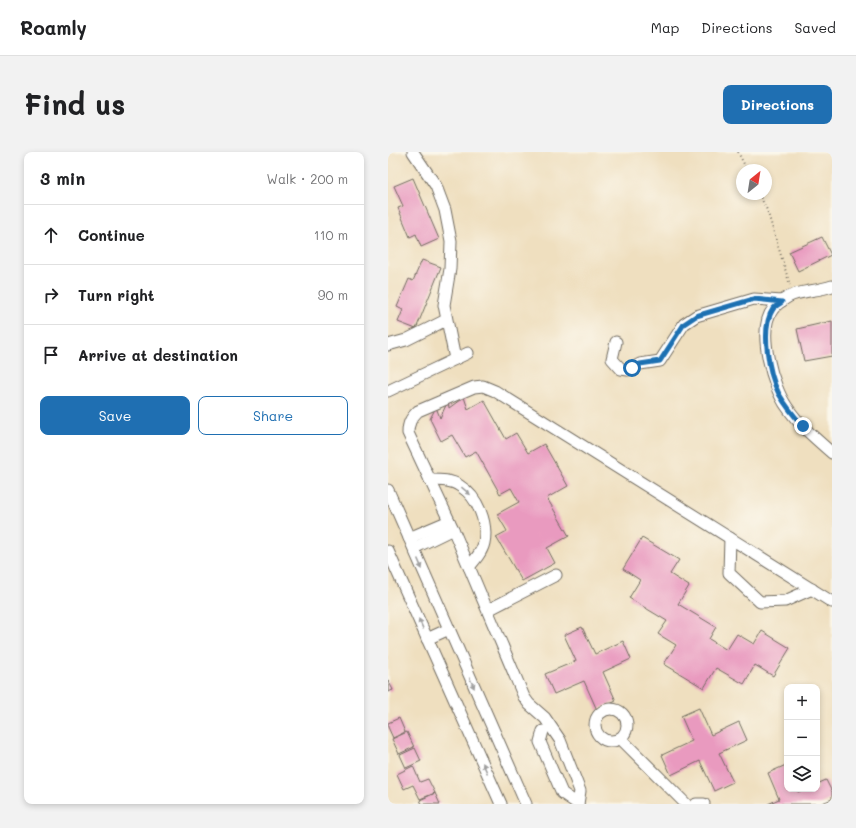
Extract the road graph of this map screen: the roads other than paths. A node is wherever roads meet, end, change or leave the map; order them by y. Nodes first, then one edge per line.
1 (413, 152) edge
2 (832, 286) edge
3 (785, 299) junction
4 (446, 320) junction
5 (616, 342) dead end
6 (388, 345) edge
7 (468, 353) dead end
8 (455, 359) junction
9 (388, 391) edge
10 (832, 453) edge
11 (430, 480) junction
12 (388, 490) edge
13 (451, 525) junction
14 (730, 538) junction
15 (412, 543) junction
16 (388, 551) edge
17 (469, 567) junction
18 (556, 575) dead end
19 (812, 589) junction
20 (832, 602) edge
21 (488, 610) junction
22 (449, 629) junction
23 (427, 639) junction
24 (543, 731) dead end
25 (620, 738) dead end
26 (501, 804) edge
27 (526, 804) edge
28 (578, 804) edge
29 (686, 804) edge
30 (696, 804) edge
31 (704, 804) edge

1 - 4 street
2 - 3 street
3 - 5 street
3 - 10 street
4 - 6 street
4 - 8 street
7 - 8 street
8 - 9 street
11 - 13 street
11 - 14 street
11 -> 17 street
12 - 15 street
13 - 15 street
13 - 17 street
14 - 19 street
14 - 19 street
15 -> 22 street
23 -> 16 street
17 - 21 street
18 - 21 street
19 - 20 street
21 - 28 street
22 - 23 street
22 -> 27 street
26 -> 23 street
24 - 28 street
25 - 29 street
30 - 31 street

